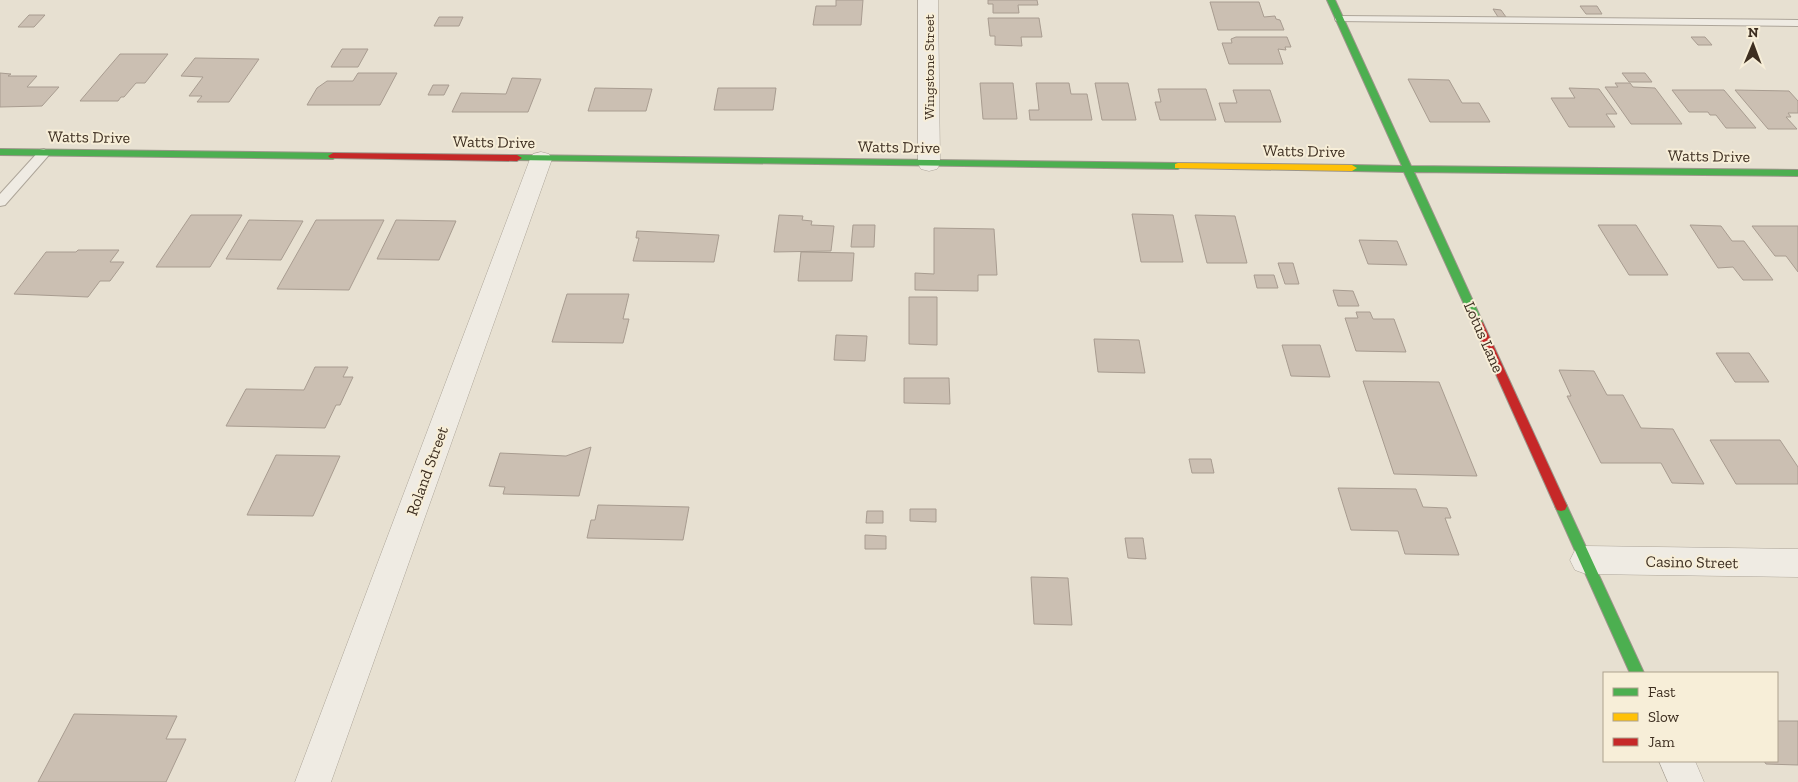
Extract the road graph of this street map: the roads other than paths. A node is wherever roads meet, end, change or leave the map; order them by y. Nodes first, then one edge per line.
1 (928, 0) edge
2 (1331, 0) edge
3 (1340, 19) junction
4 (1798, 23) edge
5 (0, 152) edge
6 (44, 153) junction
7 (541, 159) junction
8 (929, 164) junction
9 (1408, 169) junction
10 (1798, 173) edge
11 (0, 202) edge
12 (1586, 560) junction
13 (1798, 563) edge
14 (1637, 672) edge
15 (1677, 762) edge
16 (313, 782) edge
17 (1686, 782) edge

1 - 8 street, Wingstone Street
2 - 3 street, Lotus Lane
3 - 4 lane
3 - 9 street, Lotus Lane
5 - 6 street, Watts Drive
6 - 7 street, Watts Drive
6 - 11 lane
7 - 8 street, Watts Drive
7 - 16 street, Roland Street
8 - 9 street, Watts Drive
9 - 10 street, Watts Drive
9 - 12 street, Lotus Lane
12 - 13 street, Casino Street
12 - 14 street, Lotus Lane
15 - 17 street

